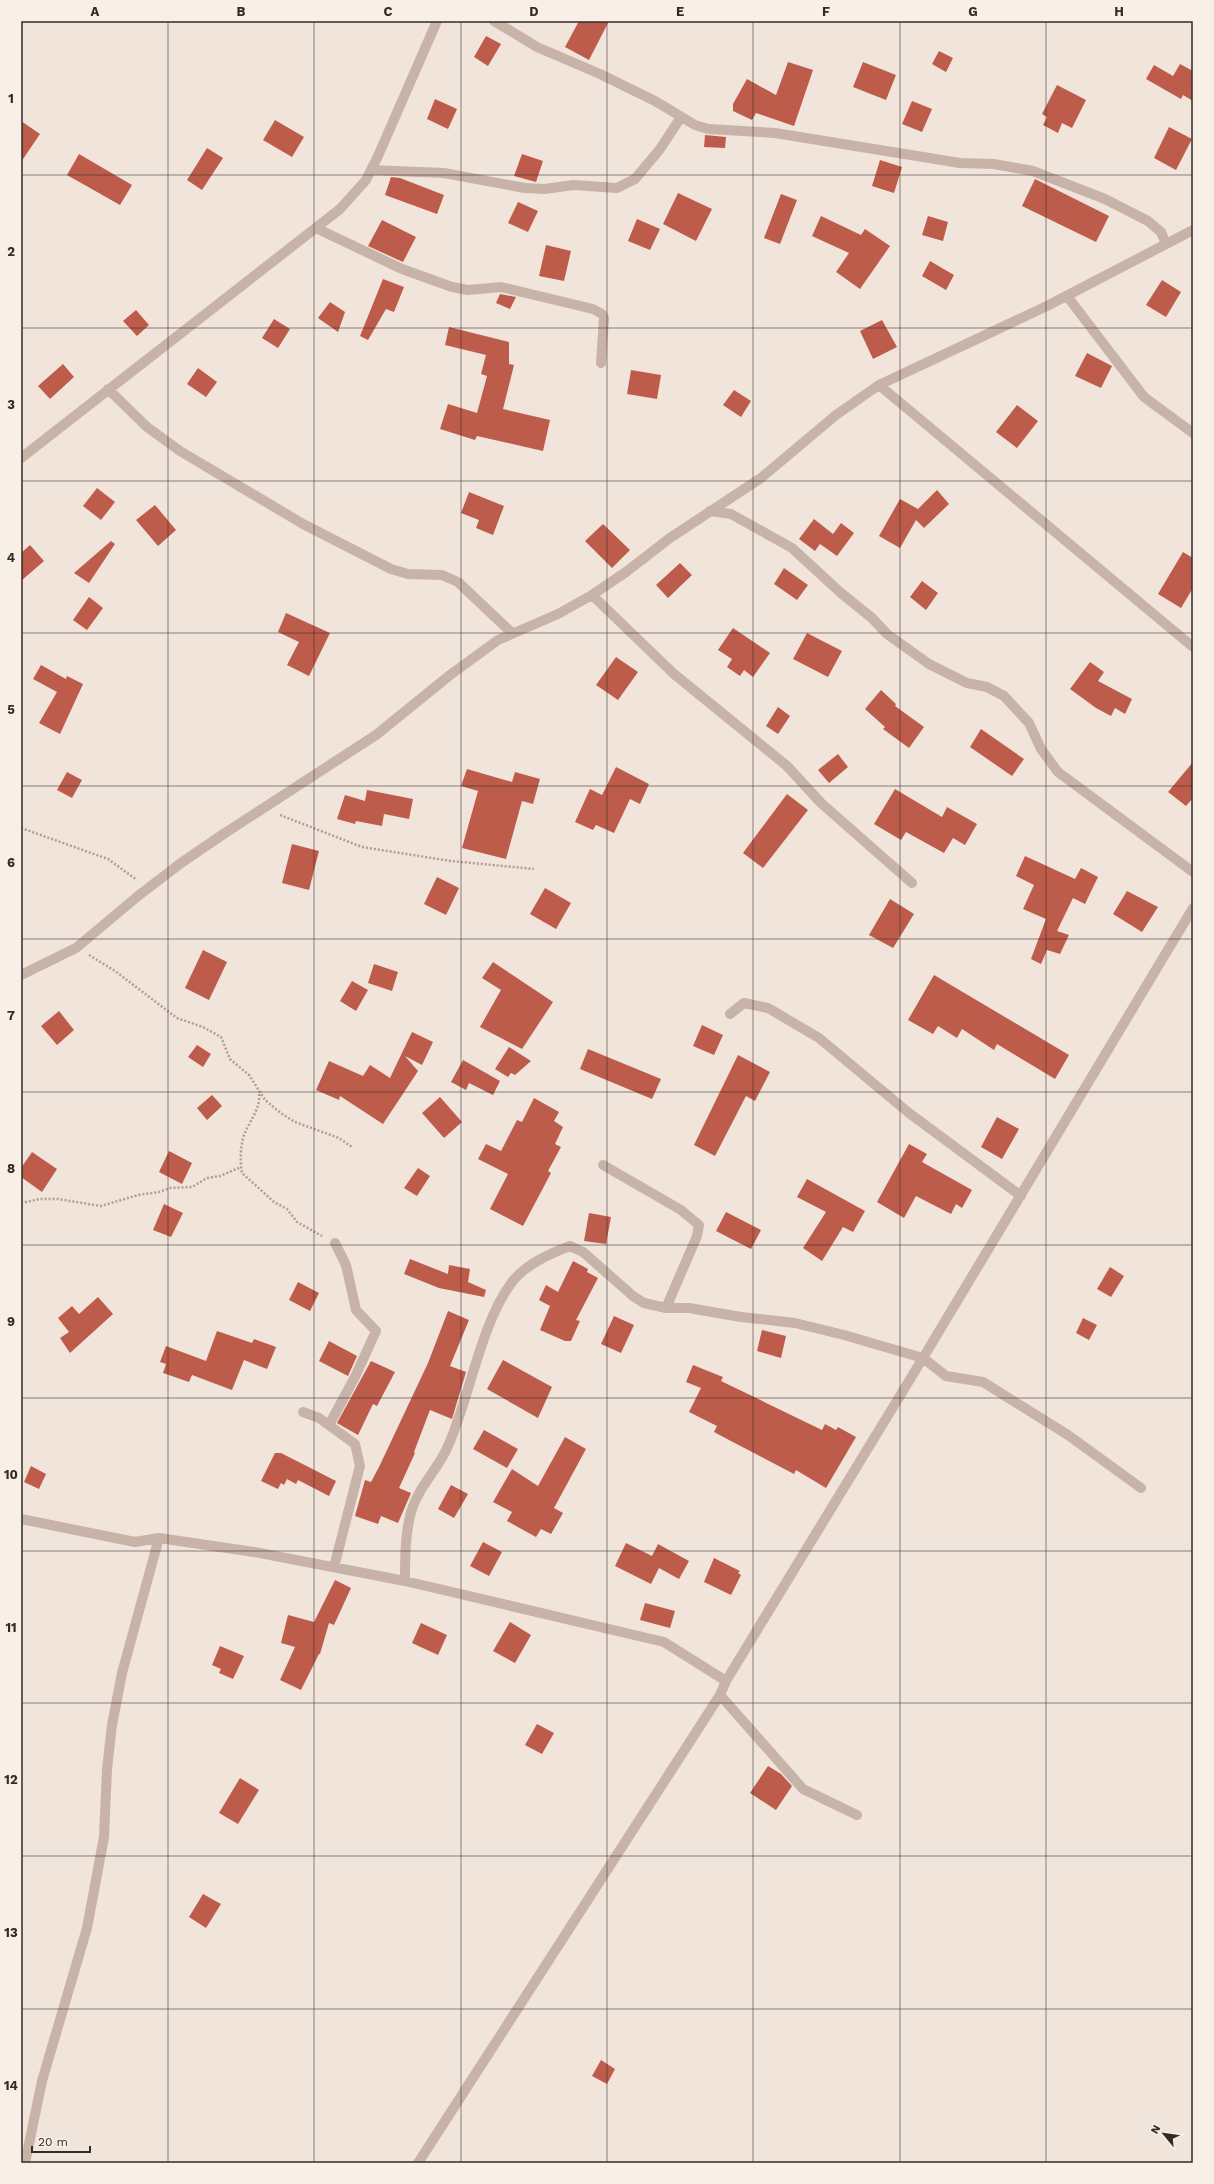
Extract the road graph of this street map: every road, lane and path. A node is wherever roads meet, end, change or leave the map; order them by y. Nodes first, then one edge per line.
1 (437, 21) edge
2 (494, 21) edge
3 (682, 117) junction
4 (371, 170) junction
5 (316, 228) junction
6 (1193, 230) edge
7 (1166, 244) junction
8 (1067, 296) junction
9 (601, 363) dead end
10 (879, 385) junction
11 (108, 389) junction
12 (1193, 433) edge
13 (21, 458) edge
14 (710, 511) junction
15 (592, 595) junction
16 (512, 633) junction
17 (1193, 647) edge
18 (264, 808) junction
19 (21, 828) edge
20 (534, 869) dead end
21 (1193, 872) edge
22 (912, 883) dead end
23 (148, 888) junction
24 (1193, 908) edge
25 (76, 948) junction
26 (21, 975) edge
27 (730, 1014) dead end
28 (258, 1092) junction
29 (352, 1146) dead end
30 (603, 1165) dead end
31 (241, 1167) junction
32 (1021, 1196) junction
33 (21, 1203) edge
34 (336, 1243) joint
35 (666, 1308) junction
36 (924, 1358) junction
37 (303, 1412) dead end
38 (329, 1425) junction
39 (1141, 1488) dead end
40 (21, 1519) edge
41 (160, 1538) junction
42 (334, 1567) junction
43 (405, 1581) junction
44 (726, 1681) junction
45 (720, 1695) junction
46 (857, 1815) dead end
47 (24, 2163) edge
48 (418, 2163) edge

1 - 4 street
2 - 3 street
3 - 4 street
3 - 7 street
4 - 5 street
5 - 9 street
5 - 11 street
6 - 7 street
7 - 8 street
8 - 10 street
8 - 12 street
10 - 14 street
10 - 17 street
11 - 13 street
11 - 16 street
14 - 15 street
14 - 21 street
15 - 16 street
15 - 22 street
16 - 18 street
18 - 20 path
18 - 23 street
19 - 23 path
23 - 25 street
24 - 32 street
25 - 26 street
25 - 28 path
27 - 32 street
28 - 29 path
28 - 31 path
30 - 35 street
31 - 33 path
31 - 34 path
32 - 36 street
34 - 38 street
35 - 36 street
35 - 43 street
36 - 39 street
36 - 44 street
37 - 38 street
38 - 42 street
40 - 41 street
41 - 42 street
41 - 47 street
42 - 43 street
43 - 44 street
44 - 45 street
45 - 46 street
45 - 48 street

